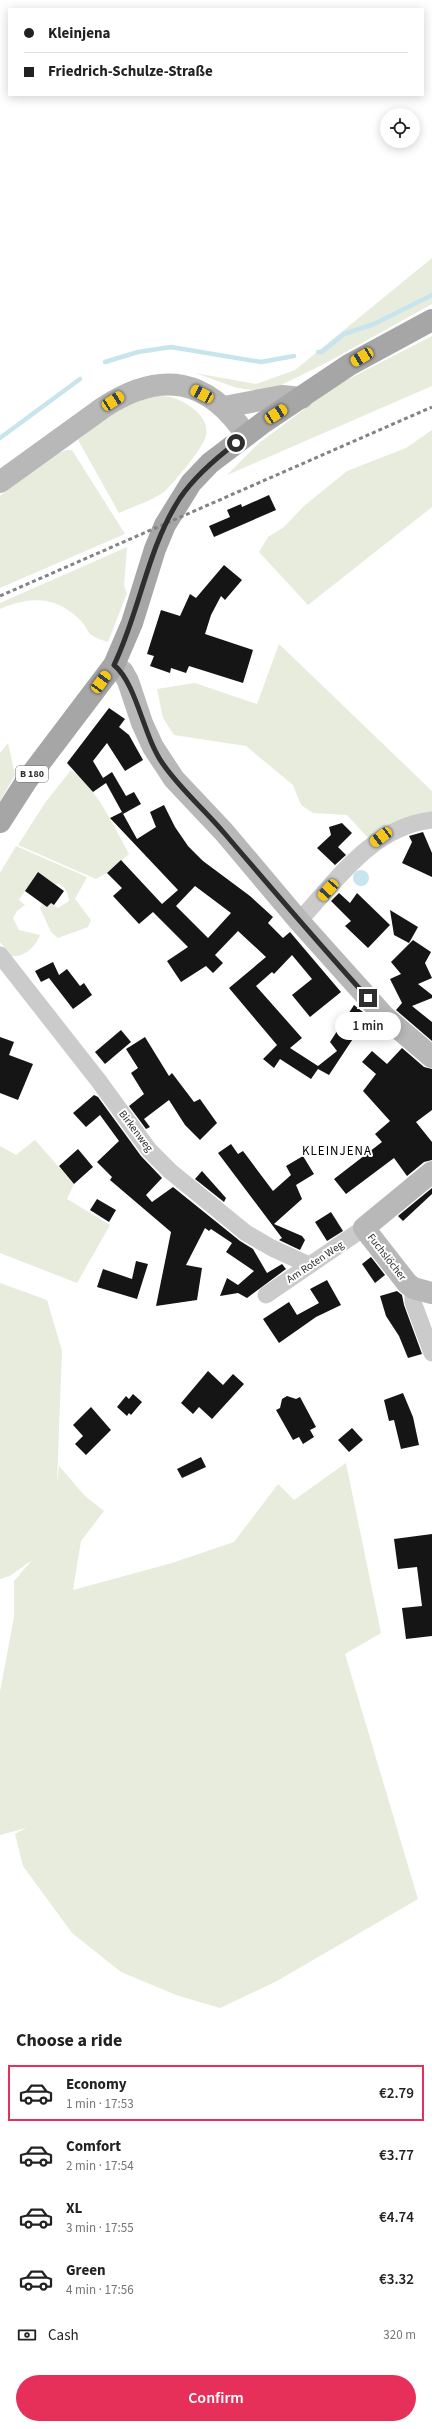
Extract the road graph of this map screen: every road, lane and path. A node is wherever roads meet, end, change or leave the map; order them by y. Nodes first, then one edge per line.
1 (432, 320) edge
2 (302, 398) junction
3 (224, 407) junction
4 (246, 435) junction
5 (0, 482) edge
6 (114, 665) junction
7 (432, 820) edge
8 (0, 822) edge
9 (299, 921) junction
10 (0, 955) edge
11 (432, 1057) edge
12 (432, 1172) edge
13 (364, 1228) junction
14 (309, 1265) junction
15 (422, 1290) edge
16 (266, 1295) dead end
17 (432, 1353) edge

1 - 2 main road, B 180
2 - 3 street
2 - 4 main road, B 180
3 - 4 street
3 - 5 street
4 - 6 main road, B 180
6 - 8 main road, B 180
6 - 9 street
7 - 9 street
9 - 11 street
10 - 14 street, Birkenweg
12 - 13 street
13 - 14 street, Am Roten Weg
13 - 15 street, Fuchslöcher
14 - 16 street, Am Roten Weg
15 - 17 street

